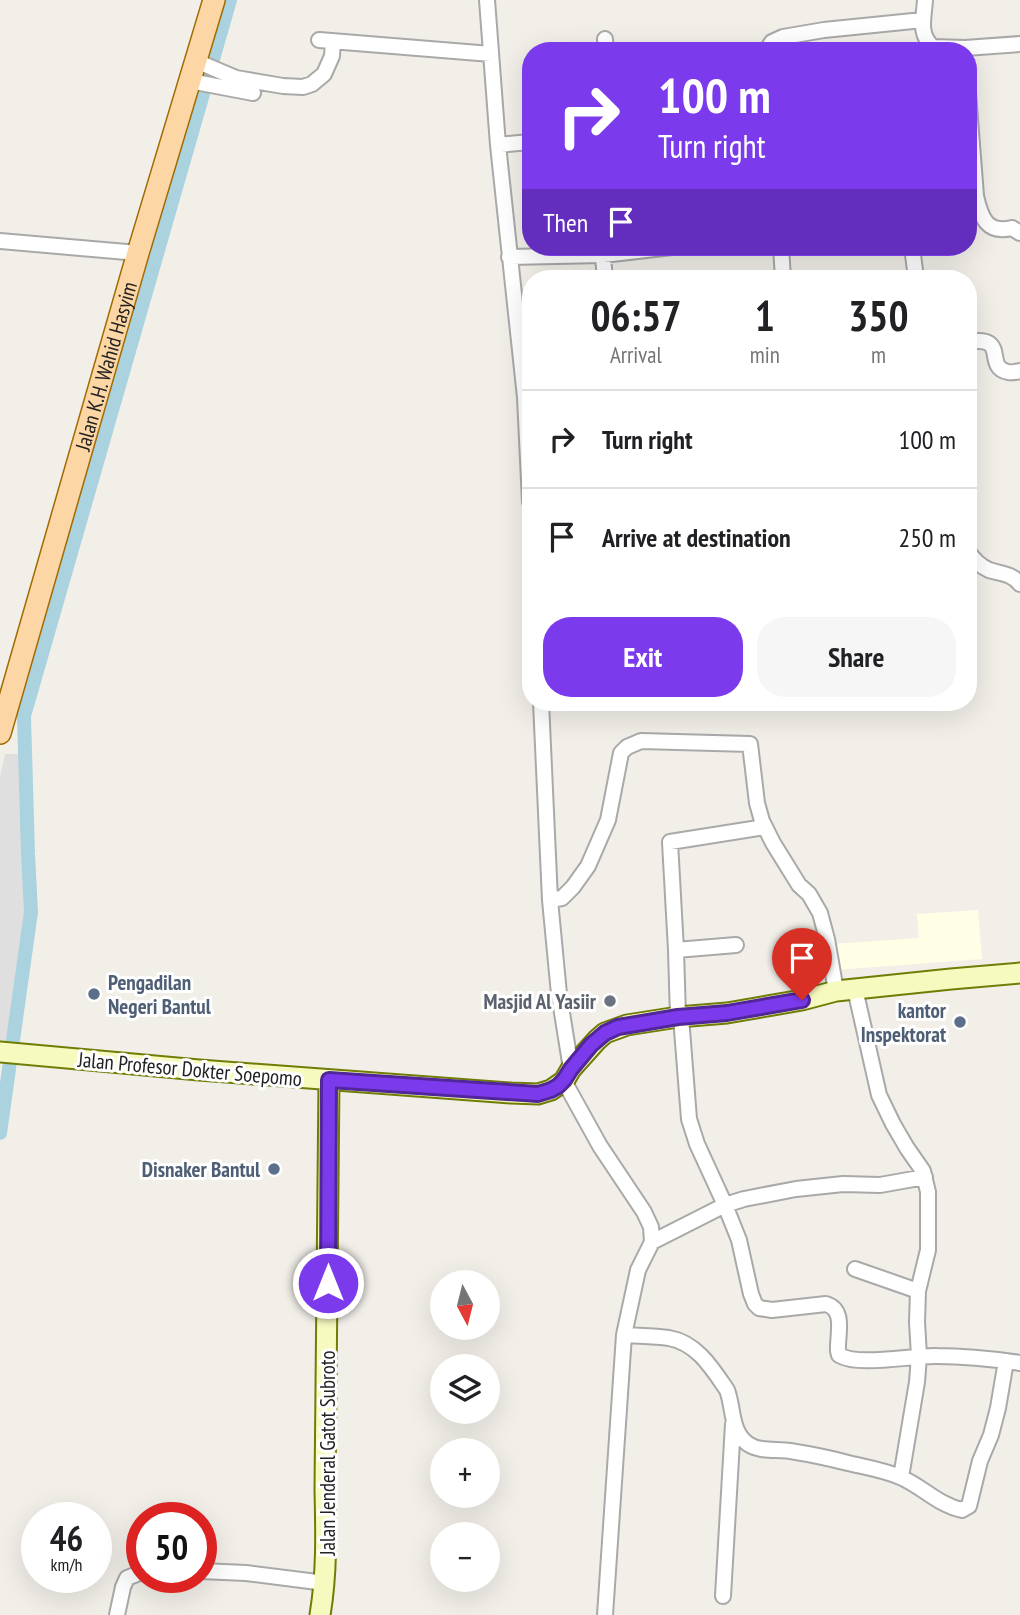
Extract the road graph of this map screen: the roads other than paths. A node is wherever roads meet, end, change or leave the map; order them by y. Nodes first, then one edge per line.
1 (214, 0) edge
2 (487, 0) edge
3 (925, 0) edge
4 (923, 20) junction
5 (772, 42) edge
6 (928, 42) edge
7 (1020, 44) edge
8 (977, 48) edge
9 (491, 54) junction
10 (204, 73) junction
11 (253, 93) dead end
12 (522, 143) edge
13 (498, 145) junction
14 (977, 205) edge
15 (1020, 233) edge
16 (0, 241) edge
17 (138, 253) junction
18 (525, 256) edge
19 (509, 257) junction
20 (977, 341) edge
21 (522, 353) edge
22 (1020, 371) edge
23 (977, 562) edge
24 (1019, 579) edge
25 (541, 711) edge
26 (0, 733) edge
27 (765, 827) junction
28 (550, 900) junction
29 (736, 945) dead end
30 (676, 950) junction
31 (1020, 973) edge
32 (845, 990) junction
33 (679, 1017) junction
34 (0, 1052) edge
35 (568, 1075) junction
36 (329, 1080) junction
37 (925, 1177) junction
38 (725, 1205) junction
39 (652, 1242) junction
40 (855, 1269) dead end
41 (918, 1291) junction
42 (624, 1335) junction
43 (919, 1356) junction
44 (1013, 1362) edge
45 (733, 1419) junction
46 (901, 1477) junction
47 (217, 1572) edge
48 (126, 1580) edge
49 (325, 1583) junction
50 (723, 1596) dead end
51 (117, 1615) edge
52 (320, 1615) edge
53 (605, 1615) edge

1 - 10 main road, Jalan K.H. Wahid Hasyim
2 - 9 street
3 - 4 street
4 - 5 street
4 - 6 street
7 - 8 street
9 - 10 street
9 - 13 street
10 - 11 street
10 - 17 main road, Jalan K.H. Wahid Hasyim
12 - 13 street
13 - 19 street
14 - 15 street
16 - 17 street
17 - 26 main road, Jalan K.H. Wahid Hasyim
18 - 19 street
19 - 21 street
20 - 22 street
23 - 24 street
25 - 28 street
27 - 28 street
27 - 30 street
27 - 32 street
28 - 35 street
29 - 30 street
30 - 33 street
31 - 32 main road, Jalan Profesor Dokter Soepomo
32 - 33 main road, Jalan Profesor Dokter Soepomo
32 - 37 street
33 - 35 main road, Jalan Profesor Dokter Soepomo
33 - 38 street
34 - 36 main road, Jalan Profesor Dokter Soepomo
35 - 36 main road, Jalan Profesor Dokter Soepomo
35 - 39 street
36 - 49 main road, Jalan Jenderal Gatot Subroto
37 - 38 street
37 - 41 street
38 - 39 street
38 - 43 street
39 - 42 street
40 - 41 street
41 - 43 street
42 - 45 street
42 - 53 street
43 - 44 street
43 - 46 street
44 - 46 street
45 - 46 street
45 - 50 street
47 - 49 street
48 - 51 street
49 - 52 main road, Jalan Jenderal Gatot Subroto

